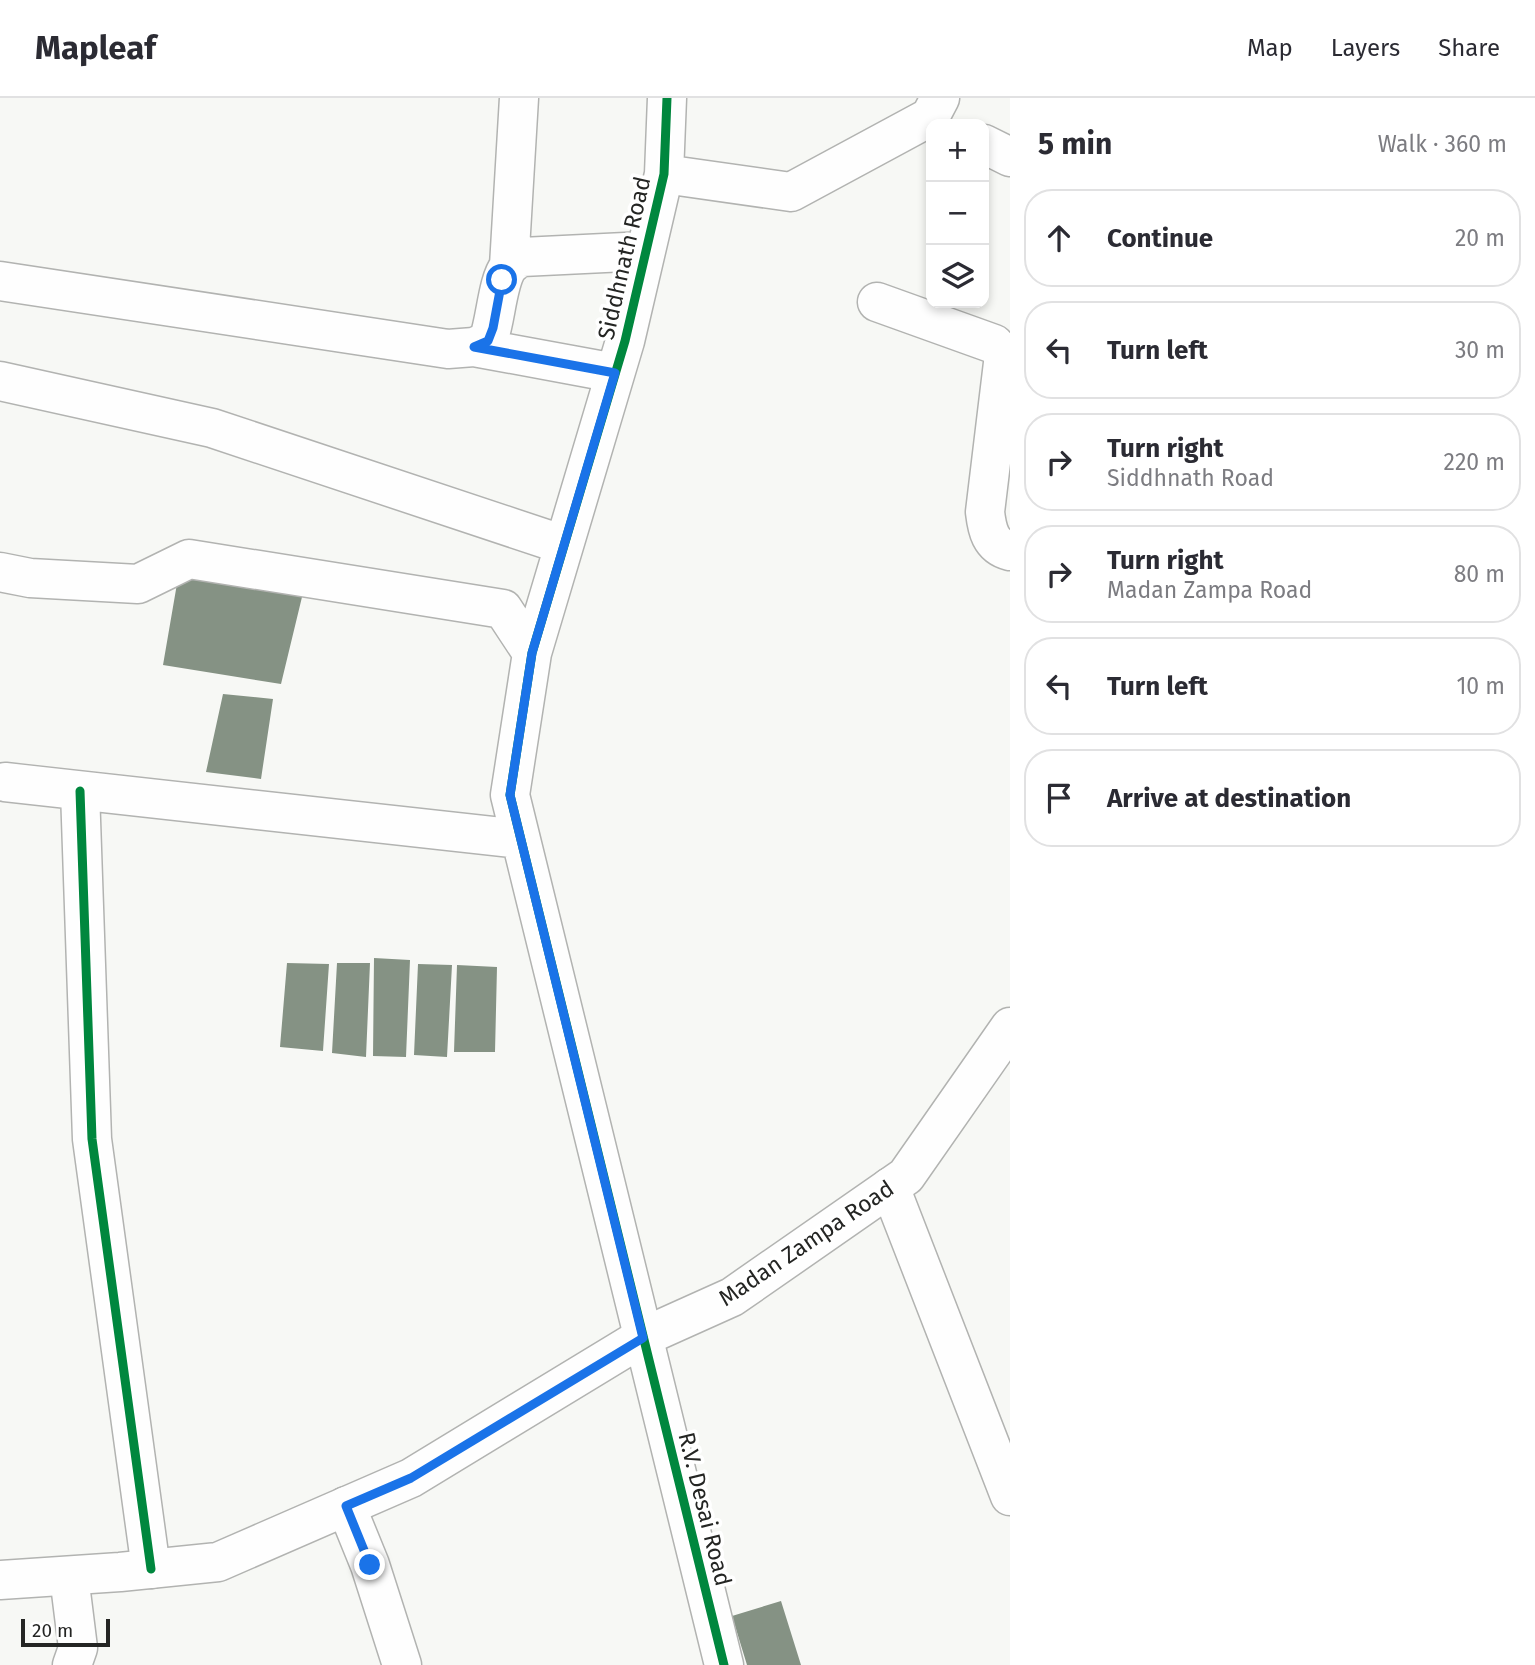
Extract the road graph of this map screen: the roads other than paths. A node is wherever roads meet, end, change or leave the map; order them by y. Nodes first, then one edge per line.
1 (519, 98) edge
2 (667, 98) edge
3 (938, 113) edge
4 (989, 146) edge
5 (1010, 157) edge
6 (664, 174) junction
7 (646, 251) junction
8 (509, 266) junction
9 (0, 281) edge
10 (877, 303) dead end
11 (474, 347) junction
12 (615, 373) junction
13 (0, 381) edge
14 (564, 545) junction
15 (1010, 551) edge
16 (0, 572) edge
17 (532, 653) junction
18 (5, 782) dead end
19 (80, 791) junction
20 (520, 839) junction
21 (1010, 1027) edge
22 (890, 1187) junction
23 (646, 1349) junction
24 (1010, 1496) edge
25 (346, 1506) junction
26 (151, 1569) junction
27 (69, 1576) junction
28 (0, 1580) edge
29 (72, 1665) edge
30 (401, 1665) edge
31 (724, 1665) edge

1 - 8 street
2 - 6 street, Siddhnath Road
3 - 6 street
4 - 5 street
6 - 7 street, Siddhnath Road
7 - 8 street
7 - 12 street, Siddhnath Road
8 - 11 street
9 - 11 street
10 - 15 street
11 - 12 street
12 - 14 street, Siddhnath Road
13 - 14 street
14 - 17 street, Siddhnath Road
16 - 17 street
17 - 20 street, Siddhnath Road
18 - 19 street
19 - 20 street
19 - 26 street
20 - 23 street, Siddhnath Road
21 - 22 street, Madan Zampa Road
22 - 23 street, Madan Zampa Road
22 - 24 street
23 - 25 street, Madan Zampa Road
23 - 31 street, R.V. Desai Road
25 - 26 street, Madan Zampa Road
25 - 30 street
26 - 27 street, Madan Zampa Road
27 - 28 street, Madan Zampa Road
27 - 29 street

